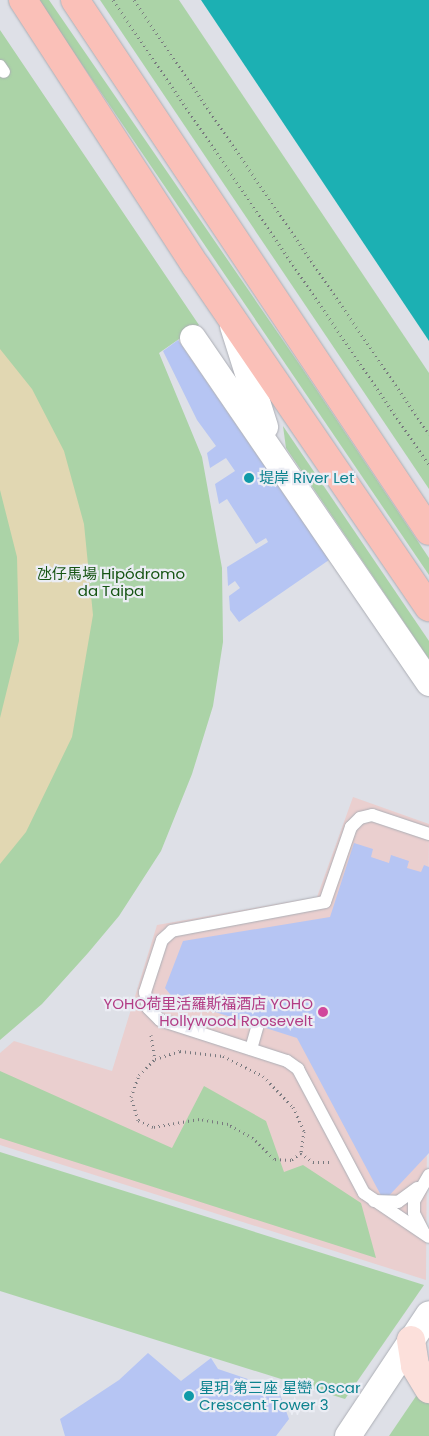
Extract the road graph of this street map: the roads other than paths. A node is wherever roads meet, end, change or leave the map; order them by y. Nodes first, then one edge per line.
1 (23, 0) edge
2 (75, 0) edge
3 (228, 312) junction
4 (193, 338) dead end
5 (274, 454) junction
6 (429, 532) edge
7 (429, 607) edge
8 (429, 683) edge
9 (429, 834) edge
10 (258, 1025) dead end
11 (251, 1049) junction
12 (427, 1178) edge
13 (372, 1200) junction
14 (427, 1236) edge
15 (429, 1314) edge
16 (411, 1340) junction
17 (429, 1388) edge
18 (348, 1436) edge

1 - 3 main road
2 - 6 main road
3 - 5 street
3 - 7 main road
4 - 5 street
5 - 8 street
9 - 11 lane
10 - 11 lane
11 - 13 lane
12 - 13 lane
12 - 14 lane
13 - 14 lane
15 - 16 street
16 - 17 main road
16 - 18 street

